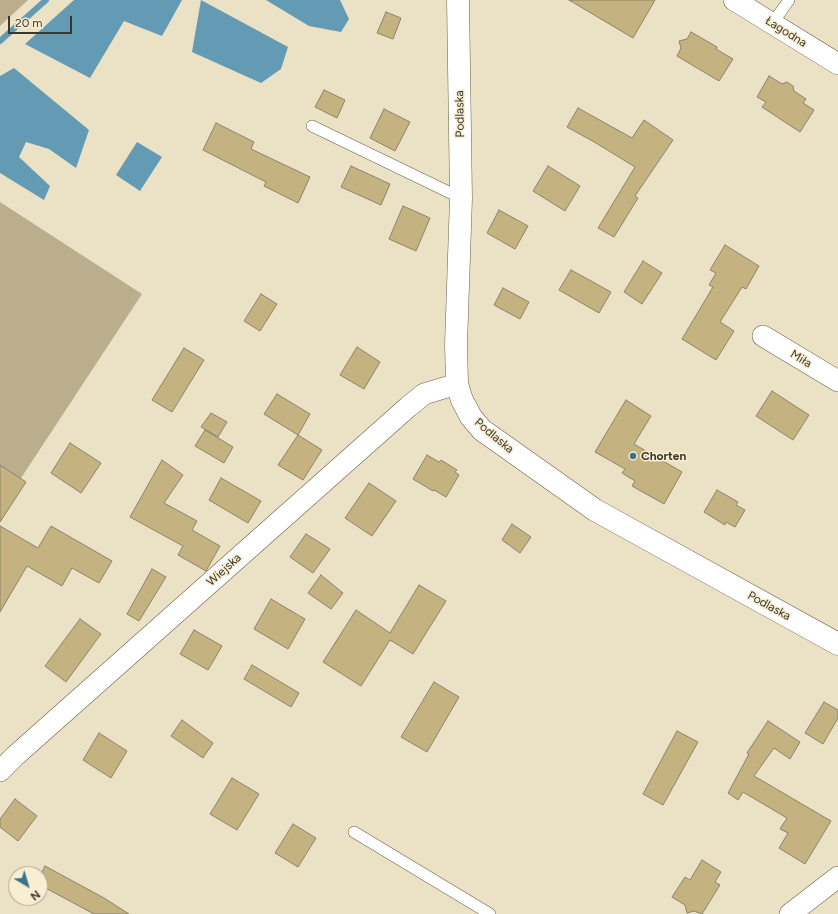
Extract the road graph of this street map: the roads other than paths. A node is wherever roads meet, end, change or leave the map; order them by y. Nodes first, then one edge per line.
1 (458, 0) edge
2 (734, 0) edge
3 (789, 0) edge
4 (772, 24) junction
5 (838, 64) edge
6 (312, 126) dead end
7 (461, 198) junction
8 (763, 336) dead end
9 (838, 381) edge
10 (457, 384) junction
11 (838, 644) edge
12 (0, 771) edge
13 (354, 832) dead end
14 (838, 877) edge
15 (490, 914) edge
16 (790, 914) edge

1 - 7 street, Podlaska
2 - 4 street, Łagodna
3 - 4 lane
4 - 5 street, Łagodna
6 - 7 lane
7 - 10 street, Podlaska
8 - 9 street, Miła
10 - 11 street, Podlaska
10 - 12 street, Wiejska
13 - 15 lane
14 - 16 street

